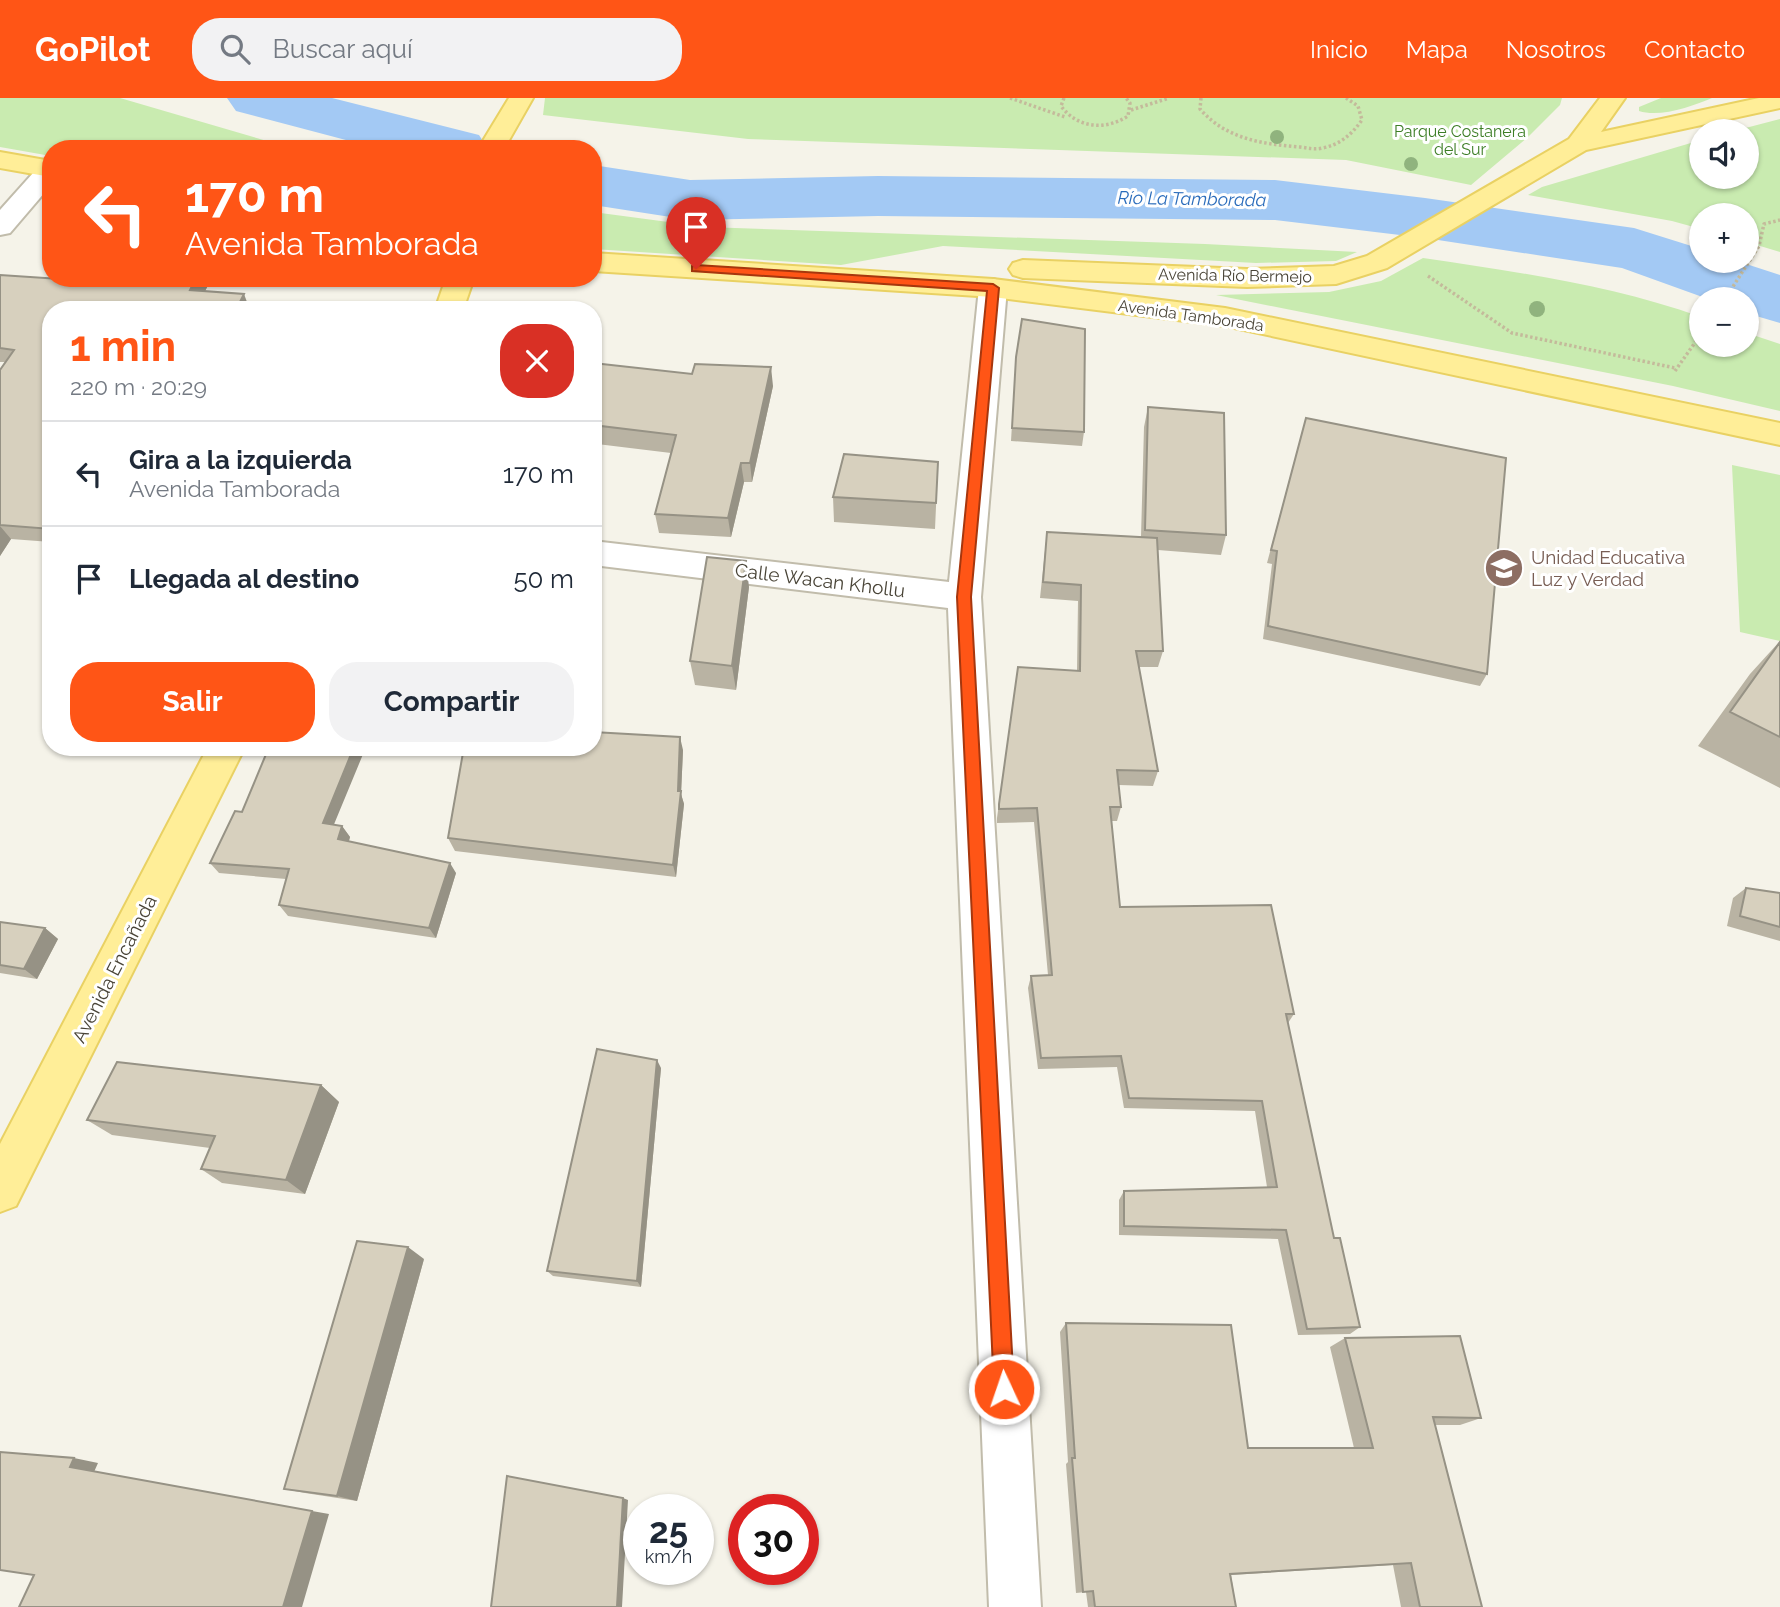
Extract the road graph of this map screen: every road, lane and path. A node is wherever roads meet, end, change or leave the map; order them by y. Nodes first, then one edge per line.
1 (1010, 98) edge
2 (1064, 98) edge
3 (1126, 98) edge
4 (1168, 98) edge
5 (1201, 98) edge
6 (1346, 98) edge
7 (1613, 98) edge
8 (1780, 101) edge
9 (518, 105) edge
10 (1131, 110) junction
11 (1070, 118) junction
12 (497, 140) edge
13 (1578, 144) junction
14 (0, 160) edge
15 (42, 167) edge
16 (42, 179) edge
17 (1780, 220) edge
18 (0, 227) edge
19 (602, 263) edge
20 (1435, 278) dead end
21 (1733, 287) edge
22 (993, 288) junction
23 (1675, 368) dead end
24 (1780, 434) edge
25 (602, 554) edge
26 (964, 597) junction
27 (222, 756) edge
28 (0, 1190) edge
29 (1015, 1607) edge

1 - 11 path
2 - 11 path
3 - 10 path
4 - 10 path
5 - 6 path
7 - 13 main road, Avenida Río Bermejo
8 - 13 main road, Avenida Río Bermejo
9 - 12 main road
10 - 11 path
13 - 22 main road, Avenida Río Bermejo
14 - 15 main road
16 - 18 street
17 - 21 path
19 - 22 main road, Avenida Tamborada
20 - 23 path
22 - 24 main road, Avenida Tamborada
22 - 26 street
25 - 26 street, Calle Wacan Khollu
26 - 29 street
27 - 28 main road, Avenida Encañada

